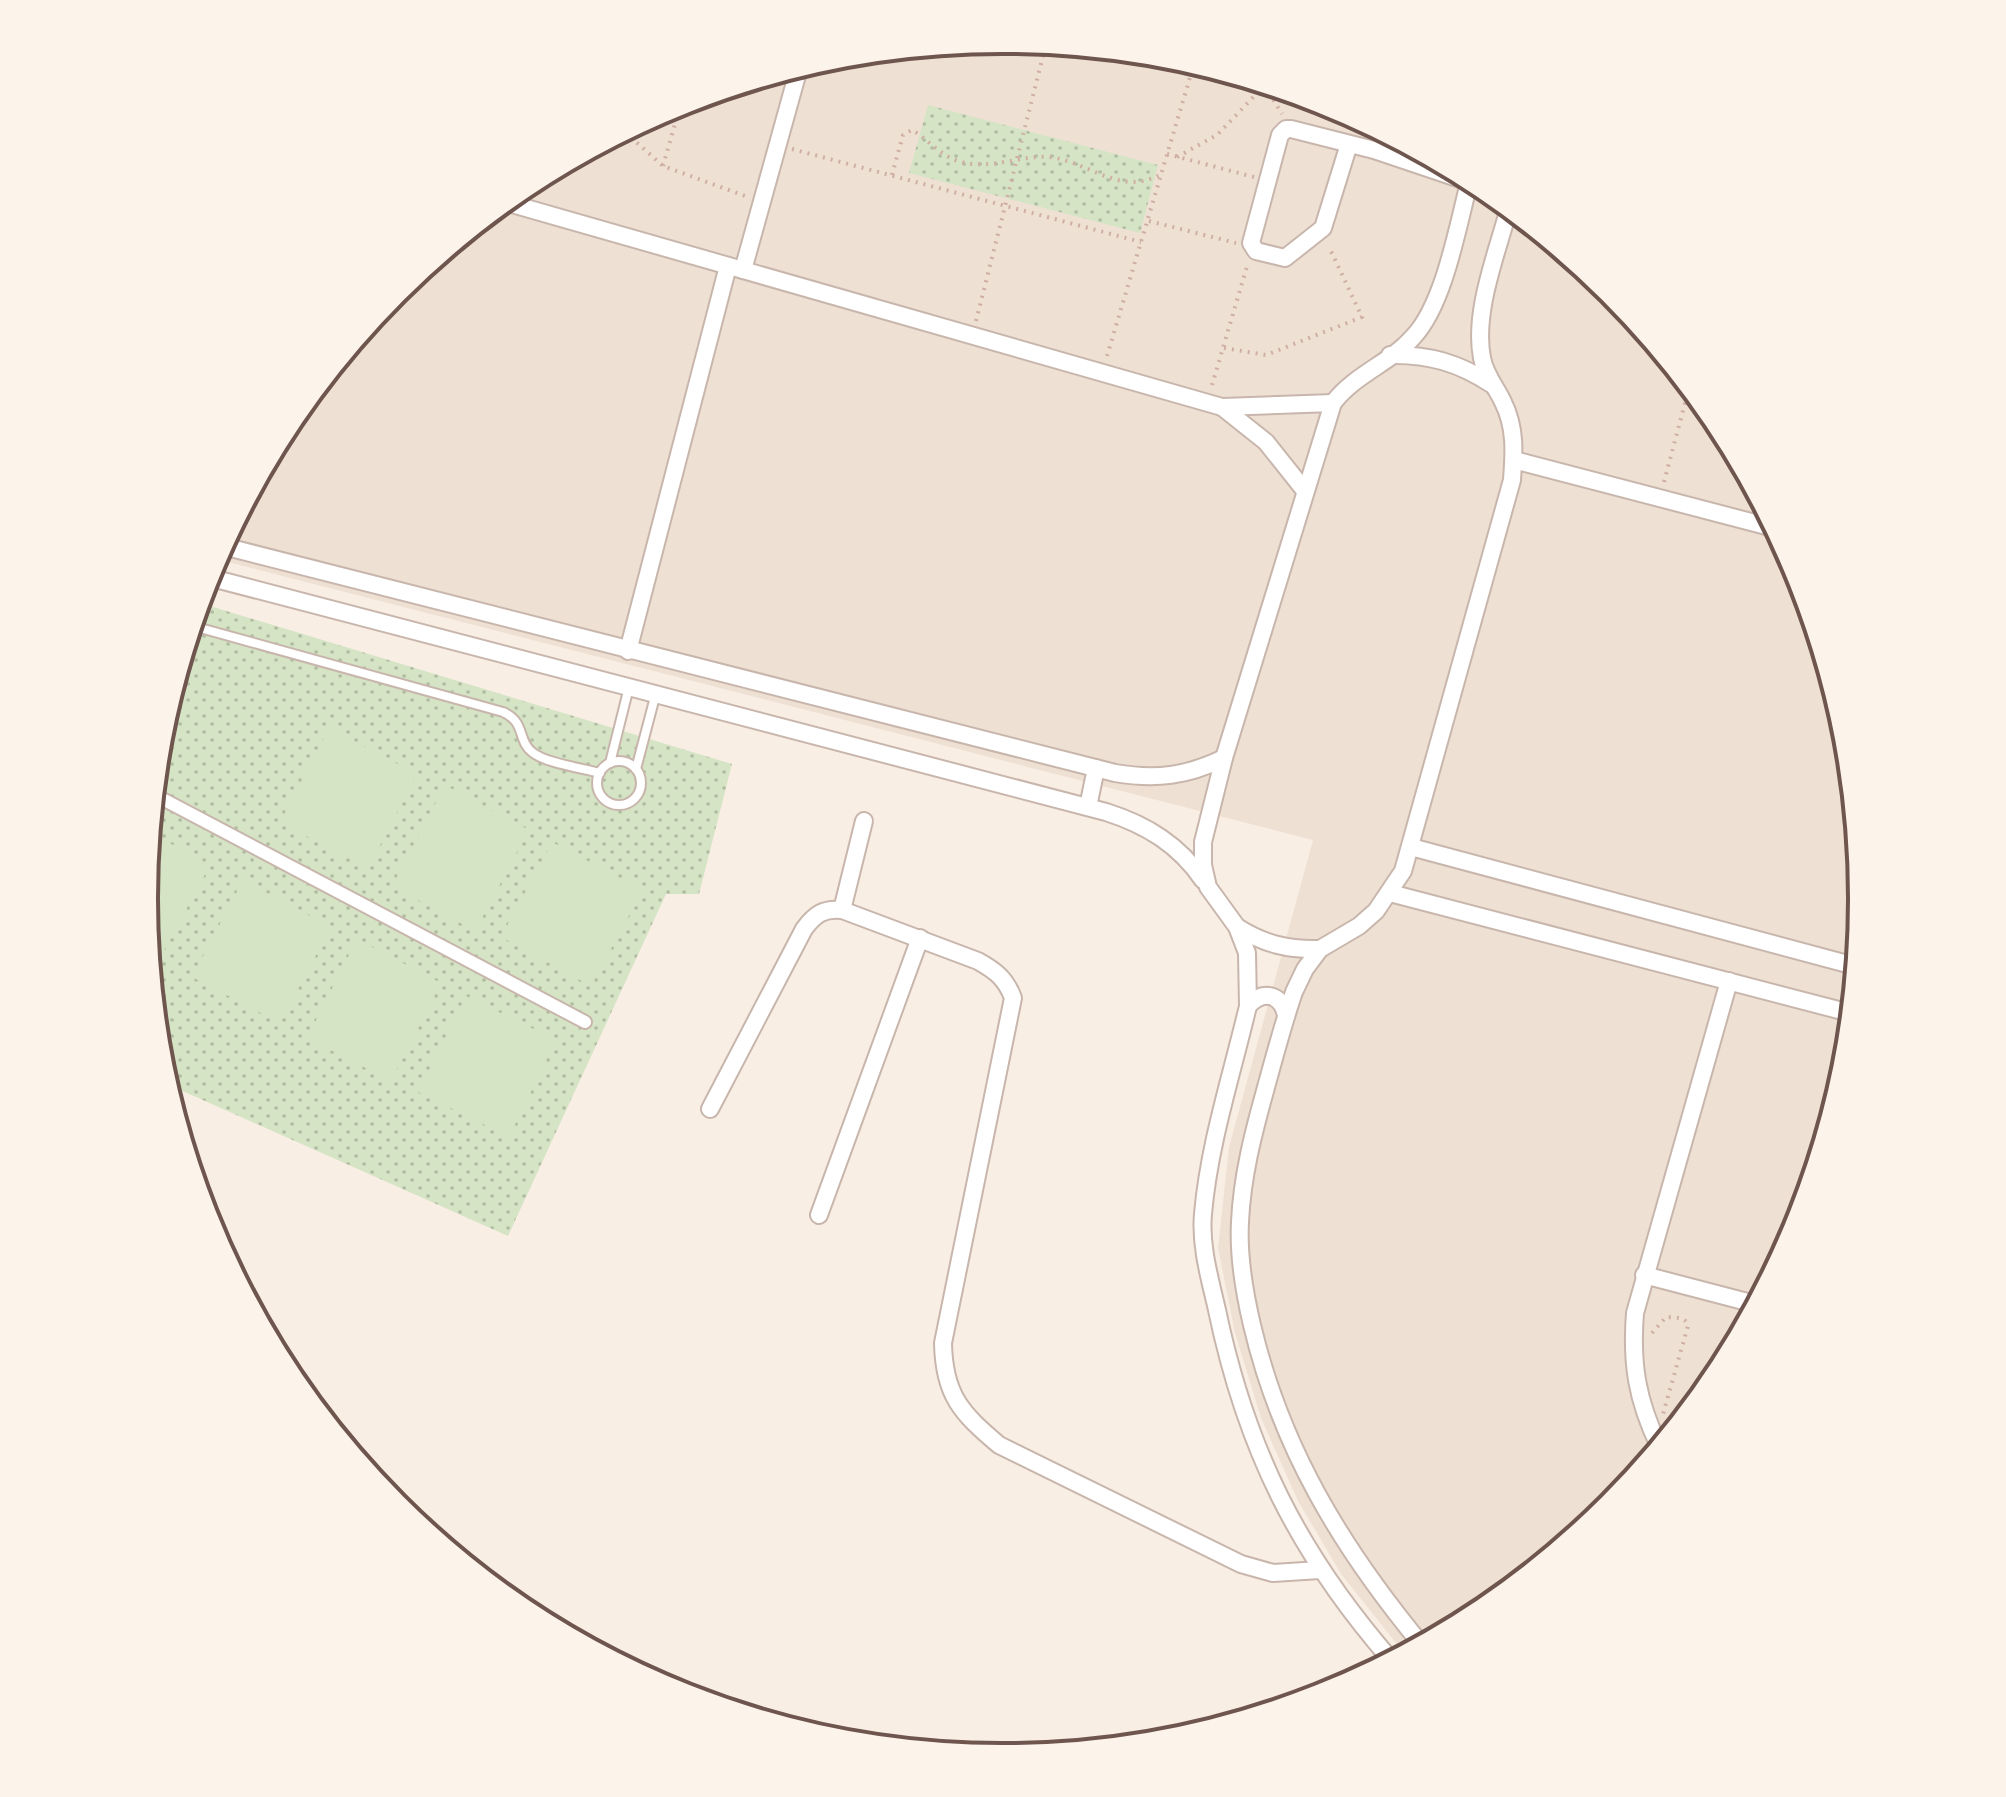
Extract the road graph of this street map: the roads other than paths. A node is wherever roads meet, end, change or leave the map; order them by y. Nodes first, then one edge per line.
1 (796, 80) edge
2 (1349, 144) junction
3 (1426, 167) edge
4 (1467, 193) edge
5 (520, 206) edge
6 (1506, 221) edge
7 (735, 268) junction
8 (1390, 355) junction
9 (1492, 385) junction
10 (1333, 403) junction
11 (1214, 405) junction
12 (1514, 460) junction
13 (1305, 491) junction
14 (1760, 524) edge
15 (235, 549) edge
16 (221, 580) edge
17 (203, 629) edge
18 (628, 651) junction
19 (629, 686) junction
20 (656, 693) junction
21 (1224, 758) junction
22 (610, 763) junction
23 (1096, 768) junction
24 (636, 769) junction
25 (600, 773) junction
26 (165, 800) edge
27 (1088, 807) junction
28 (864, 821) dead end
29 (1411, 847) junction
30 (1208, 887) junction
31 (1390, 893) junction
32 (842, 910) junction
33 (1237, 927) junction
34 (920, 938) junction
35 (1320, 949) junction
36 (1845, 963) edge
37 (1729, 981) junction
38 (1248, 1006) junction
39 (1840, 1010) edge
40 (1286, 1015) junction
41 (585, 1022) dead end
42 (710, 1109) dead end
43 (819, 1215) dead end
44 (1644, 1275) junction
45 (1744, 1301) edge
46 (1654, 1436) edge
47 (1320, 1570) junction
48 (1414, 1636) edge
49 (1384, 1652) edge

1 - 7 street
2 - 2 street
2 - 3 street
4 - 8 street
5 - 7 street
6 - 9 street
7 - 11 street
7 - 18 street
8 - 9 street
8 - 10 street
9 - 12 street
10 - 11 street
10 - 13 street
11 - 13 street
12 - 14 street
12 - 29 street
13 - 21 street
15 - 18 street
16 - 19 street
17 - 25 lane
18 - 23 street
19 - 20 street
19 - 22 lane
20 - 24 lane
20 - 27 street
21 - 23 street
21 - 30 street
22 - 24 lane
22 - 25 lane
23 - 27 street
24 - 25 lane
26 - 41 street
27 - 30 street
28 - 32 street
29 - 31 street
29 - 36 street
30 - 33 street
31 - 35 street
31 - 37 street
32 - 34 street
32 - 42 street
33 - 35 street
33 - 38 street
34 - 43 street
34 - 47 street
35 - 40 street
37 - 39 street
37 - 44 street
38 - 40 street
38 - 47 street
40 - 48 street
44 - 45 street
44 - 46 street
47 - 49 street

